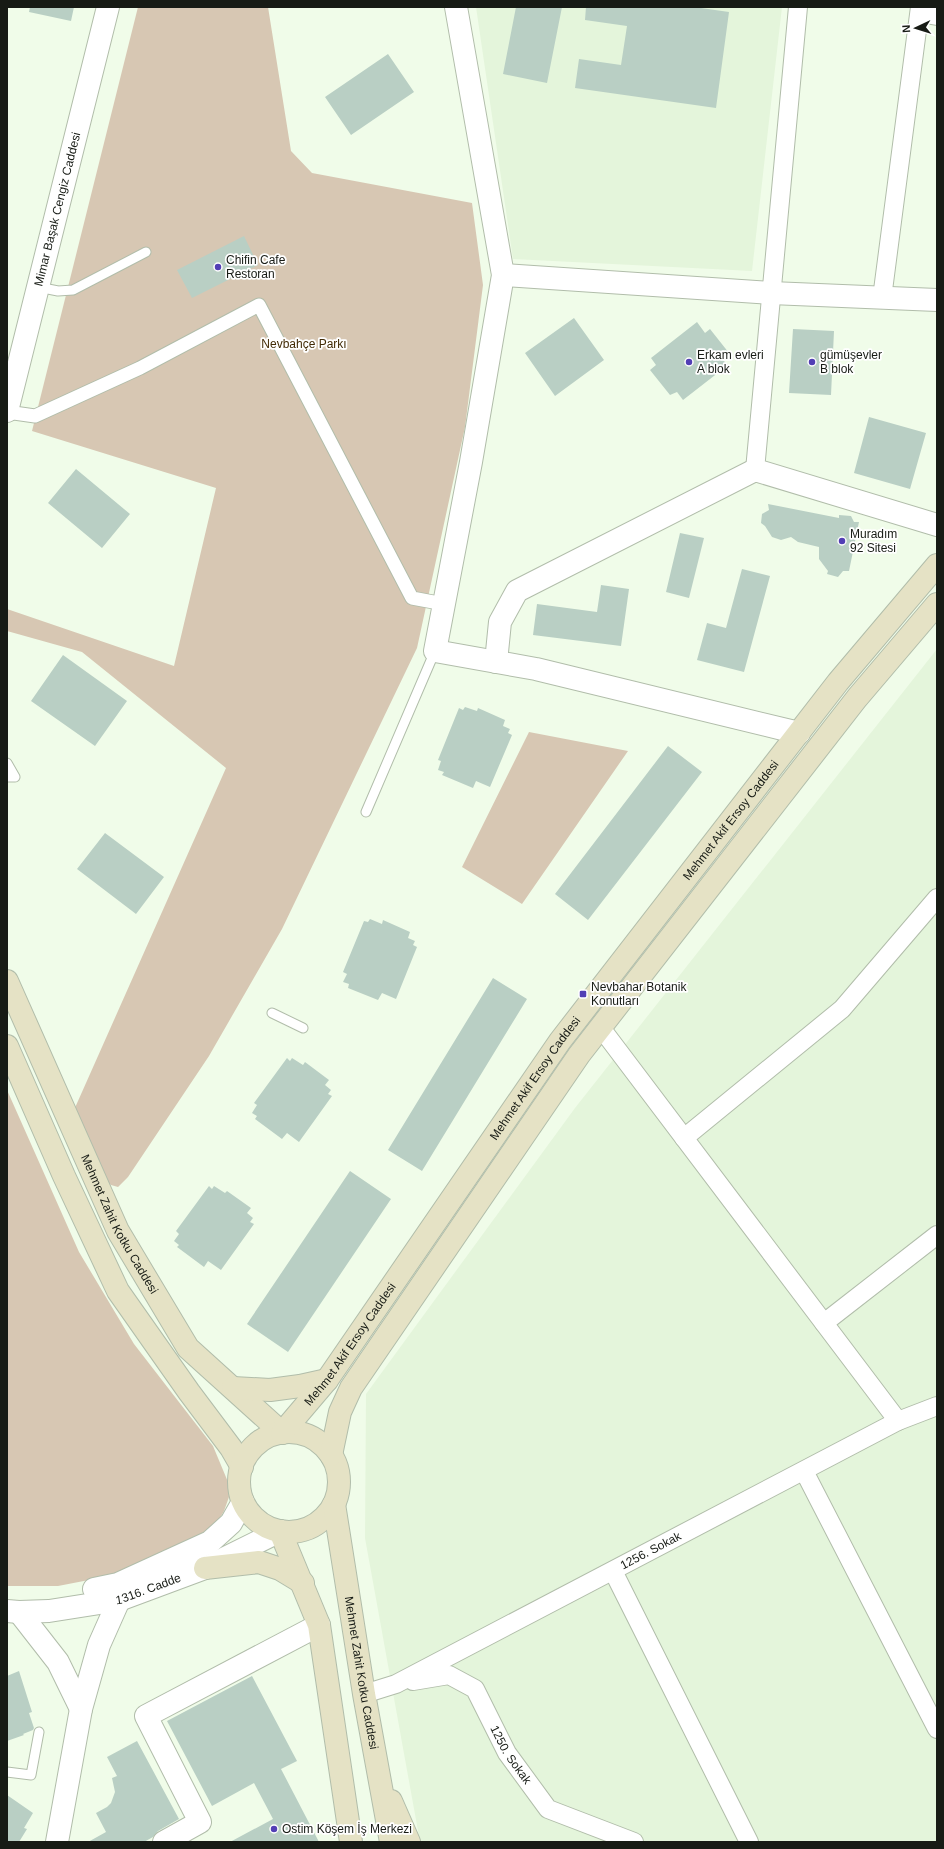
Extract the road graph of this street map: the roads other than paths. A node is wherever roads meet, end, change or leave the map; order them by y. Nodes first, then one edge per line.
1 (108, 7) edge
2 (456, 7) edge
3 (798, 7) edge
4 (926, 12) edge
5 (146, 252) dead end
6 (502, 275) junction
7 (38, 287) junction
8 (771, 293) junction
9 (882, 298) junction
10 (937, 300) edge
11 (7, 412) edge
12 (755, 470) junction
13 (937, 525) edge
14 (937, 565) edge
15 (444, 604) junction
16 (937, 604) edge
17 (436, 651) junction
18 (496, 662) junction
19 (799, 733) junction
20 (820, 745) junction
21 (7, 763) edge
22 (7, 777) edge
23 (366, 812) dead end
24 (937, 898) edge
25 (7, 981) edge
26 (272, 1013) dead end
27 (303, 1028) dead end
28 (601, 1028) junction
29 (7, 1046) edge
30 (684, 1138) junction
31 (937, 1235) edge
32 (824, 1323) junction
33 (327, 1380) junction
34 (233, 1388) junction
35 (937, 1406) edge
36 (898, 1421) junction
37 (282, 1433) junction
38 (331, 1454) junction
39 (242, 1467) junction
40 (804, 1471) junction
41 (244, 1502) junction
42 (334, 1504) junction
43 (280, 1531) junction
44 (204, 1568) junction
45 (613, 1571) junction
46 (303, 1583) junction
47 (119, 1600) junction
48 (11, 1607) edge
49 (319, 1625) junction
50 (396, 1684) junction
51 (364, 1694) junction
52 (81, 1709) junction
53 (937, 1728) edge
54 (39, 1732) dead end
55 (376, 1770) junction
56 (7, 1772) edge
57 (58, 1842) edge
58 (164, 1842) edge
59 (351, 1842) edge
60 (391, 1842) edge
61 (410, 1842) edge
62 (634, 1842) edge
63 (749, 1842) edge

1 - 7 street, Mimar Başak Cengiz Caddesi
2 - 6 street
3 - 8 street
4 - 9 street
5 - 7 lane
6 - 8 street
6 - 15 street
7 - 11 street, Mimar Başak Cengiz Caddesi
8 - 9 street
8 - 12 street
9 - 10 street
11 - 15 street
12 - 13 street
12 - 18 street
14 - 19 main road, Mehmet Akif Ersoy Caddesi
15 - 17 street
16 - 20 main road, Mehmet Akif Ersoy Caddesi
17 - 18 street
17 - 23 lane
18 - 19 street
19 - 20 main road
19 - 33 main road, Mehmet Akif Ersoy Caddesi
20 - 28 main road, Mehmet Akif Ersoy Caddesi
21 - 22 lane
24 - 30 street
25 - 34 main road, Mehmet Zahit Kotku Caddesi
26 - 27 lane
28 - 30 street
28 - 38 main road, Mehmet Akif Ersoy Caddesi
29 - 39 main road
30 - 32 street
31 - 32 street
32 - 36 street
33 - 34 main road
33 - 37 main road, Mehmet Akif Ersoy Caddesi
34 - 37 main road, Mehmet Zahit Kotku Caddesi
35 - 36 street, 1256. Sokak
36 - 40 street, 1256. Sokak
37 - 38 main road
37 - 39 main road
38 - 42 main road
39 - 41 main road
40 - 45 street, 1256. Sokak
40 - 53 street
41 - 43 main road
41 - 48 street, 1316. Cadde
42 - 43 main road
42 - 51 main road, Mehmet Zahit Kotku Caddesi
43 - 44 street, 1316. Cadde
43 - 46 main road
44 - 46 main road
44 - 47 street, 1316. Cadde
45 - 50 street, 1256. Sokak
45 - 63 street
46 - 49 main road
47 - 48 street, 1316. Cadde
47 - 52 street
48 - 52 street
49 - 58 street
49 - 59 main road
50 - 51 street, 1256. Sokak
50 - 62 street, 1250. Sokak
51 - 55 main road, Mehmet Zahit Kotku Caddesi
52 - 57 street
54 - 56 lane
55 - 60 main road, Mehmet Zahit Kotku Caddesi
55 - 61 main road

